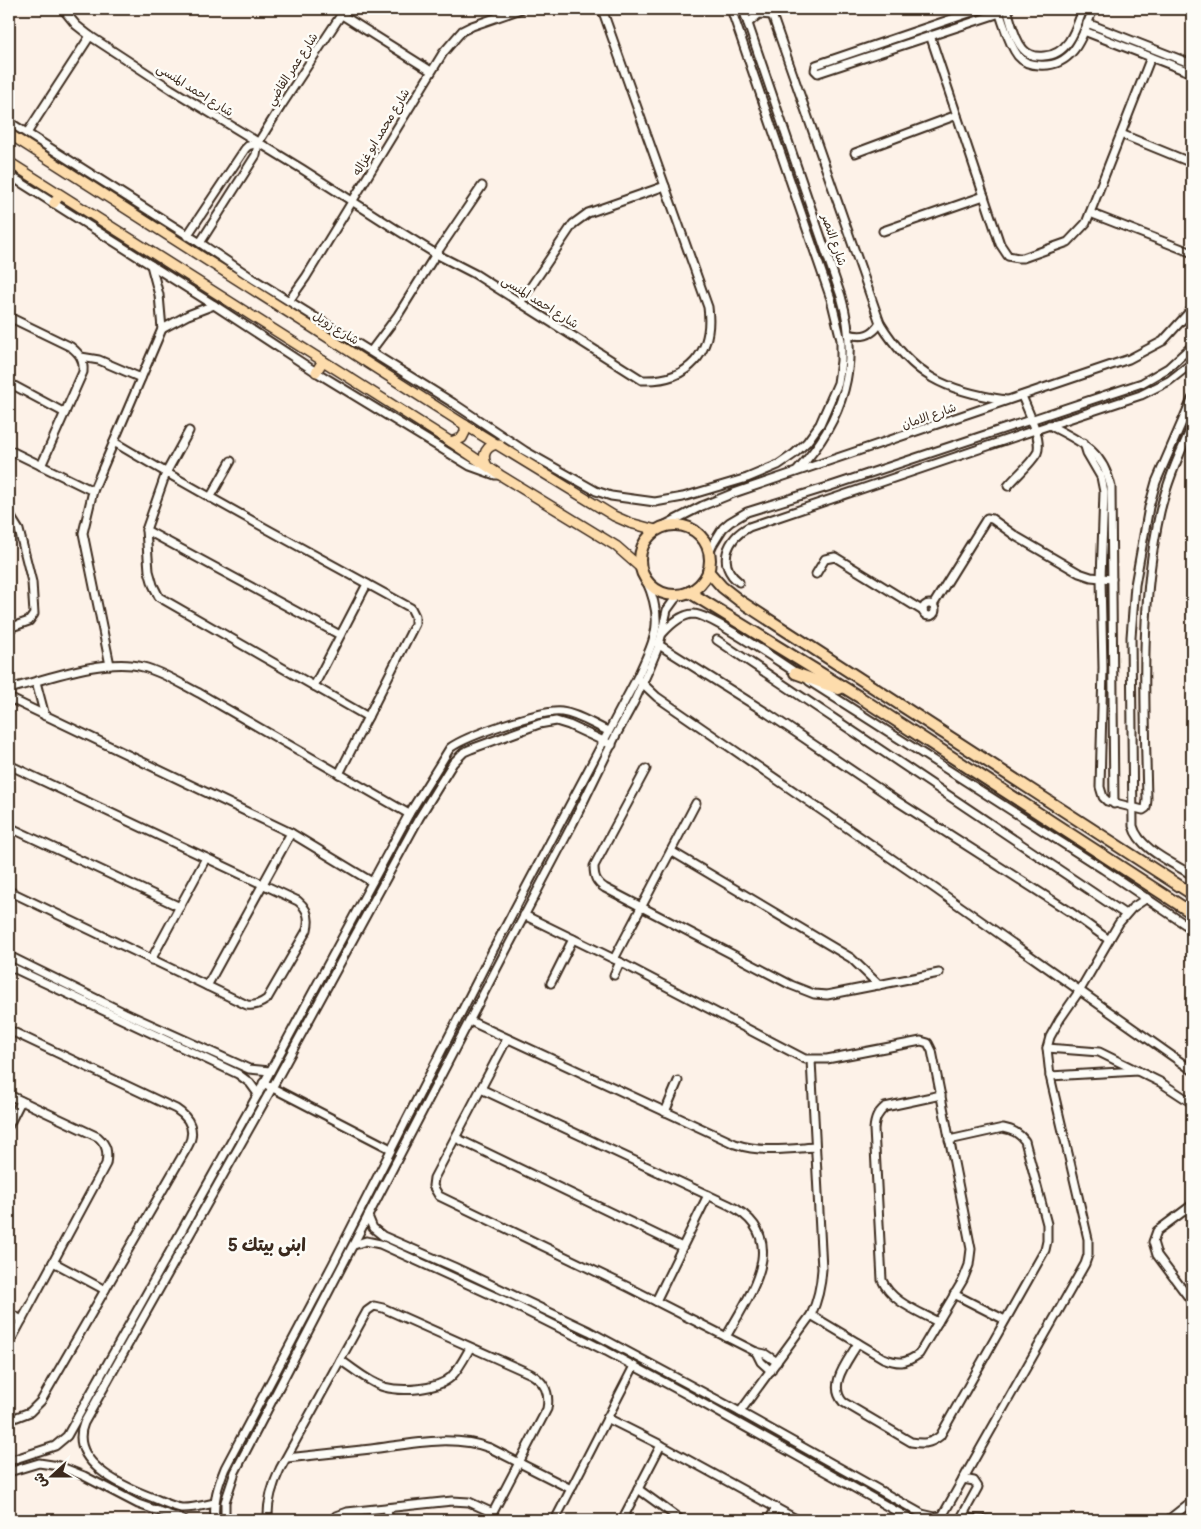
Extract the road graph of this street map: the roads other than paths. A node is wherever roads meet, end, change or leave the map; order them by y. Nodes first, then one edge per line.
1 (63, 9) edge
2 (521, 9) edge
3 (602, 9) edge
4 (730, 9) edge
5 (743, 9) edge
6 (981, 9) edge
7 (1007, 9) edge
8 (1083, 9) edge
9 (1093, 9) edge
10 (999, 11) edge
11 (343, 12) edge
12 (771, 12) edge
13 (961, 15) junction
14 (1087, 23) junction
15 (748, 24) junction
16 (964, 24) junction
17 (1084, 31) junction
18 (1115, 34) junction
19 (930, 35) junction
20 (90, 36) junction
21 (1112, 42) junction
22 (850, 54) junction
23 (1151, 57) junction
24 (853, 61) junction
25 (1192, 64) edge
26 (431, 71) junction
27 (1192, 73) edge
28 (956, 115) junction
29 (9, 122) edge
30 (782, 123) junction
31 (772, 127) junction
32 (26, 133) junction
33 (9, 134) edge
34 (1121, 134) junction
35 (258, 143) junction
36 (855, 152) dead end
37 (9, 162) edge
38 (1192, 163) edge
39 (87, 172) junction
40 (9, 174) edge
41 (83, 182) junction
42 (482, 186) dead end
43 (665, 186) junction
44 (60, 195) junction
45 (984, 196) junction
46 (353, 201) junction
47 (54, 203) junction
48 (1090, 213) junction
49 (883, 231) dead end
50 (187, 236) junction
51 (200, 243) junction
52 (1190, 252) dead end
53 (436, 254) junction
54 (150, 264) junction
55 (253, 284) junction
56 (289, 300) junction
57 (520, 303) junction
58 (214, 305) junction
59 (1192, 309) edge
60 (9, 316) edge
61 (880, 323) junction
62 (162, 329) junction
63 (849, 334) junction
64 (1192, 346) edge
65 (371, 351) junction
66 (82, 357) junction
67 (322, 360) junction
68 (1192, 364) edge
69 (316, 372) junction
70 (141, 378) junction
71 (9, 383) edge
72 (1022, 396) junction
73 (1192, 399) edge
74 (1008, 401) junction
75 (65, 413) junction
76 (1031, 420) junction
77 (466, 425) junction
78 (1049, 425) junction
79 (1192, 427) edge
80 (1035, 430) junction
81 (189, 431) dead end
82 (114, 442) junction
83 (452, 442) junction
84 (1084, 443) junction
85 (499, 444) junction
86 (9, 450) edge
87 (231, 462) dead end
88 (778, 465) junction
89 (41, 466) junction
90 (487, 466) junction
91 (166, 473) junction
92 (795, 473) junction
93 (500, 475) junction
94 (784, 476) junction
95 (1008, 486) dead end
96 (93, 492) junction
97 (210, 498) junction
98 (1148, 508) junction
99 (1161, 510) junction
100 (9, 514) edge
101 (658, 529) junction
102 (146, 530) junction
103 (710, 553) junction
104 (641, 568) junction
105 (708, 571) junction
106 (816, 574) dead end
107 (1136, 577) junction
108 (1101, 578) junction
109 (1112, 579) junction
110 (1150, 579) junction
111 (646, 580) junction
112 (739, 582) dead end
113 (367, 584) junction
114 (685, 593) junction
115 (9, 628) edge
116 (662, 634) junction
117 (340, 635) junction
118 (717, 640) dead end
119 (656, 644) junction
120 (110, 665) junction
121 (795, 673) junction
122 (640, 680) junction
123 (36, 682) junction
124 (314, 686) junction
125 (9, 689) edge
126 (9, 698) edge
127 (627, 698) junction
128 (861, 698) junction
129 (634, 702) junction
130 (45, 716) junction
131 (368, 717) junction
132 (500, 727) junction
133 (608, 731) junction
134 (504, 737) junction
135 (603, 740) junction
136 (612, 745) junction
137 (9, 765) edge
138 (646, 768) dead end
139 (339, 774) junction
140 (696, 803) dead end
141 (1114, 804) junction
142 (1133, 809) junction
143 (409, 814) junction
144 (9, 827) edge
145 (291, 833) junction
146 (670, 851) junction
147 (206, 858) junction
148 (1192, 875) edge
149 (372, 882) junction
150 (263, 885) junction
151 (9, 891) edge
152 (1192, 894) edge
153 (1147, 898) junction
154 (641, 907) junction
155 (180, 908) junction
156 (1192, 913) edge
157 (1125, 914) junction
158 (524, 915) junction
159 (1192, 929) edge
160 (573, 939) junction
161 (1108, 940) junction
162 (492, 952) junction
163 (9, 956) edge
164 (502, 958) junction
165 (151, 960) junction
166 (617, 960) junction
167 (9, 966) edge
168 (939, 973) dead end
169 (614, 976) dead end
170 (321, 977) junction
171 (330, 982) junction
172 (551, 983) dead end
173 (879, 985) junction
174 (207, 986) junction
175 (1080, 990) junction
176 (470, 1020) junction
177 (9, 1030) edge
178 (507, 1039) junction
179 (1047, 1048) junction
180 (811, 1060) junction
181 (243, 1066) junction
182 (1192, 1070) edge
183 (270, 1071) junction
184 (1139, 1071) junction
185 (238, 1074) junction
186 (1050, 1076) junction
187 (678, 1081) dead end
188 (264, 1083) junction
189 (272, 1088) junction
190 (481, 1089) junction
191 (258, 1094) junction
192 (9, 1095) edge
193 (940, 1095) junction
194 (21, 1101) junction
195 (1192, 1103) edge
196 (665, 1112) junction
197 (9, 1125) edge
198 (456, 1138) junction
199 (950, 1140) junction
200 (815, 1147) junction
201 (391, 1149) junction
202 (212, 1175) junction
203 (221, 1179) junction
204 (708, 1195) junction
205 (1192, 1205) edge
206 (368, 1216) junction
207 (383, 1236) junction
208 (380, 1244) junction
209 (354, 1246) junction
210 (682, 1247) junction
211 (54, 1262) junction
212 (454, 1267) junction
213 (449, 1276) junction
214 (105, 1290) junction
215 (954, 1294) junction
216 (520, 1298) junction
217 (656, 1301) junction
218 (1192, 1302) edge
219 (516, 1306) junction
220 (9, 1313) edge
221 (811, 1315) junction
222 (22, 1320) junction
223 (1005, 1320) junction
224 (938, 1322) junction
225 (726, 1337) junction
226 (858, 1343) junction
227 (9, 1344) edge
228 (470, 1348) junction
229 (756, 1352) junction
230 (340, 1360) junction
231 (777, 1362) junction
232 (634, 1366) junction
233 (770, 1371) junction
234 (691, 1385) junction
235 (686, 1394) junction
236 (740, 1412) junction
237 (607, 1418) junction
238 (9, 1420) edge
239 (73, 1425) junction
240 (81, 1430) junction
241 (660, 1445) junction
242 (36, 1453) junction
243 (820, 1456) junction
244 (287, 1458) junction
245 (9, 1461) edge
246 (39, 1463) junction
247 (519, 1463) junction
248 (814, 1466) junction
249 (9, 1472) edge
250 (104, 1474) junction
251 (963, 1479) junction
252 (99, 1485) junction
253 (570, 1489) junction
254 (638, 1489) junction
255 (1192, 1501) edge
256 (215, 1503) junction
257 (387, 1508) junction
258 (776, 1508) junction
259 (913, 1508) junction
260 (493, 1512) junction
261 (941, 1518) edge
262 (962, 1518) edge
263 (910, 1519) edge
264 (184, 1520) edge
265 (215, 1520) edge
266 (225, 1520) edge
267 (268, 1520) edge
268 (333, 1520) edge
269 (389, 1520) edge
270 (489, 1520) edge
271 (555, 1520) edge
272 (622, 1520) edge
273 (681, 1520) edge
274 (769, 1520) edge
275 (798, 1520) edge
276 (994, 1520) edge
277 (1168, 1520) edge

1 - 20 street, شارع احمد المنسى
2 - 26 street, شارع محمد ابو غزاله
3 - 43 street, شارع احمد المنسى
4 - 31 street
5 - 15 street, شارع النصر
6 - 13 street
7 - 8 street
9 - 14 street
10 - 16 street
10 - 17 street
11 - 26 street
11 - 35 street, شارع عمر القاضي
12 - 15 street
12 - 61 street, شارع النصر
13 - 16 street
13 - 22 street
14 - 17 street
14 - 18 street
15 - 30 street, شارع النصر
16 - 19 street
17 - 21 street
18 - 21 street
18 - 25 street
19 - 24 street
19 - 28 street
20 - 32 street
20 - 35 street, شارع احمد المنسى
21 - 23 street
22 - 24 street
22 - 24 street
23 - 27 street
23 - 34 street
26 - 46 street, شارع محمد ابو غزاله
28 - 36 street
28 - 45 street
29 - 32 street
30 - 31 street
30 - 63 street, شارع النصر
31 - 88 street
32 - 39 street
33 - 41 main road, شارع زويل
34 - 38 street
34 - 48 street
35 - 46 street, شارع احمد المنسى
35 - 50 street, شارع عمر القاضي
35 - 51 street, شارع عمر القاضي
37 - 44 main road
39 - 41 main road
39 - 50 street
40 - 47 street
41 - 55 main road, شارع زويل
42 - 53 street
43 - 57 street
43 - 57 street, شارع احمد المنسى
44 - 47 main road
44 - 67 main road
45 - 48 street
45 - 49 street
46 - 53 street, شارع احمد المنسى
46 - 56 street, شارع محمد ابو غزاله
47 - 54 street
48 - 52 street
50 - 51 street
51 - 55 street
53 - 57 street, شارع احمد المنسى
53 - 65 street
54 - 58 street
54 - 62 street
55 - 56 street
55 - 77 main road, شارع زويل
56 - 65 street
58 - 62 street
58 - 69 street
59 - 72 street, شارع الامان
60 - 66 street
61 - 63 street
61 - 74 street, شارع النصر
62 - 70 street
63 - 92 street, شارع النصر
64 - 76 street
65 - 88 street
66 - 70 street
66 - 75 street
67 - 69 main road
67 - 83 main road
68 - 78 street
69 - 93 street
70 - 82 street
71 - 75 street
72 - 74 street, شارع الامان
72 - 76 street
73 - 98 street
74 - 92 street, شارع الامان
75 - 89 street
76 - 80 street
76 - 103 street
77 - 83 main road
77 - 85 main road, شارع زويل
78 - 80 street
78 - 84 street
79 - 99 street
80 - 95 street
80 - 112 street
81 - 91 street
82 - 91 street
82 - 96 street
83 - 90 main road
84 - 108 street
84 - 109 street
85 - 90 main road
85 - 101 main road, شارع زويل
86 - 89 street
87 - 97 street
88 - 94 street
89 - 96 street
90 - 93 main road
91 - 97 street
91 - 102 street
92 - 94 street, شارع الامان
93 - 104 main road
94 - 101 street, شارع الامان
96 - 120 street
97 - 113 street
98 - 99 street
98 - 107 street
99 - 110 street
100 - 115 street
101 - 103 highway
101 - 104 highway
102 - 117 street
102 - 124 street
103 - 105 highway
104 - 111 highway
105 - 114 highway
105 - 152 highway
106 - 108 street
107 - 110 street
107 - 142 street
108 - 109 street
108 - 141 street
109 - 141 street
110 - 142 street
111 - 114 highway
111 - 119 street
113 - 117 street
113 - 131 street
114 - 116 street
114 - 128 highway
116 - 119 street
116 - 121 street
117 - 124 street
118 - 157 street
119 - 122 street
119 - 161 street
120 - 123 street
120 - 139 street
121 - 128 highway
121 - 153 street
122 - 127 street
122 - 129 street
122 - 175 street
123 - 125 street
123 - 130 street
124 - 131 street
126 - 130 street
127 - 129 street
127 - 133 street
128 - 156 highway
129 - 136 street
130 - 145 street
131 - 139 street
132 - 133 street
132 - 134 street
132 - 143 street
133 - 135 street
134 - 135 street
134 - 171 street
135 - 136 street
135 - 162 street
136 - 158 street
137 - 147 street
138 - 154 street
139 - 143 street
140 - 146 street
141 - 142 street
142 - 148 street
143 - 149 street
144 - 155 street
145 - 149 street
145 - 150 street
146 - 154 street
146 - 173 street
147 - 150 street
147 - 155 street
149 - 170 street
150 - 174 street
150 - 174 street
151 - 165 street
153 - 157 street
153 - 159 street
154 - 166 street
154 - 173 street
155 - 165 street
157 - 161 street
158 - 160 street
158 - 164 street
160 - 166 street
160 - 172 street
161 - 175 street
162 - 164 street
162 - 201 street
163 - 181 street
164 - 176 street
165 - 174 street
166 - 169 street
166 - 180 street
167 - 185 street
168 - 173 street
170 - 171 street
170 - 183 street
171 - 189 street
175 - 179 street
175 - 182 street
176 - 178 street
176 - 206 street
177 - 214 street
178 - 190 street
178 - 196 street
179 - 184 street
179 - 186 street
180 - 193 street
180 - 200 street
181 - 183 street
181 - 185 street
183 - 188 street
184 - 186 street
184 - 195 street
185 - 191 street
186 - 251 street
187 - 196 street
188 - 189 street
188 - 191 street
189 - 201 street
189 - 203 street
190 - 198 street
190 - 204 street
191 - 202 street
192 - 194 street
193 - 199 street
193 - 224 street
194 - 197 street
194 - 211 street
196 - 200 street
198 - 210 street
198 - 217 street
199 - 215 street
199 - 223 street
200 - 221 street
201 - 256 street
202 - 203 street
202 - 239 street
203 - 240 street
204 - 210 street
204 - 225 street
205 - 218 street
206 - 207 street
206 - 209 street
207 - 208 street
207 - 212 street
208 - 209 street
208 - 213 street
209 - 266 street
210 - 217 street
211 - 214 street
211 - 222 street
212 - 213 street
212 - 216 street
213 - 219 street
214 - 238 street
215 - 223 street
215 - 224 street
216 - 219 street
216 - 234 street
217 - 225 street
219 - 232 street
220 - 222 street
221 - 226 street
221 - 231 street
222 - 227 street
223 - 226 street
224 - 226 street
225 - 229 street
228 - 230 street
228 - 230 street
228 - 247 street
229 - 231 street
229 - 233 street
230 - 244 street
231 - 233 street
232 - 235 street
232 - 237 street
233 - 236 street
234 - 235 street
234 - 236 street
235 - 248 street
236 - 243 street
237 - 241 street
237 - 253 street
239 - 240 street
239 - 242 street
240 - 250 street
241 - 254 street
241 - 258 street
242 - 245 street
242 - 246 street
243 - 248 street
243 - 259 street
244 - 247 street
244 - 267 street
246 - 249 street
246 - 252 street
247 - 253 street
247 - 260 street
248 - 263 street
250 - 252 street
250 - 256 street
251 - 261 street
251 - 262 street
252 - 264 street
253 - 271 street
254 - 272 street
254 - 273 street
255 - 277 street
256 - 265 street
257 - 260 street
257 - 268 street
257 - 269 street
258 - 274 street
258 - 275 street
259 - 261 street
259 - 263 street
260 - 270 street
262 - 276 street

